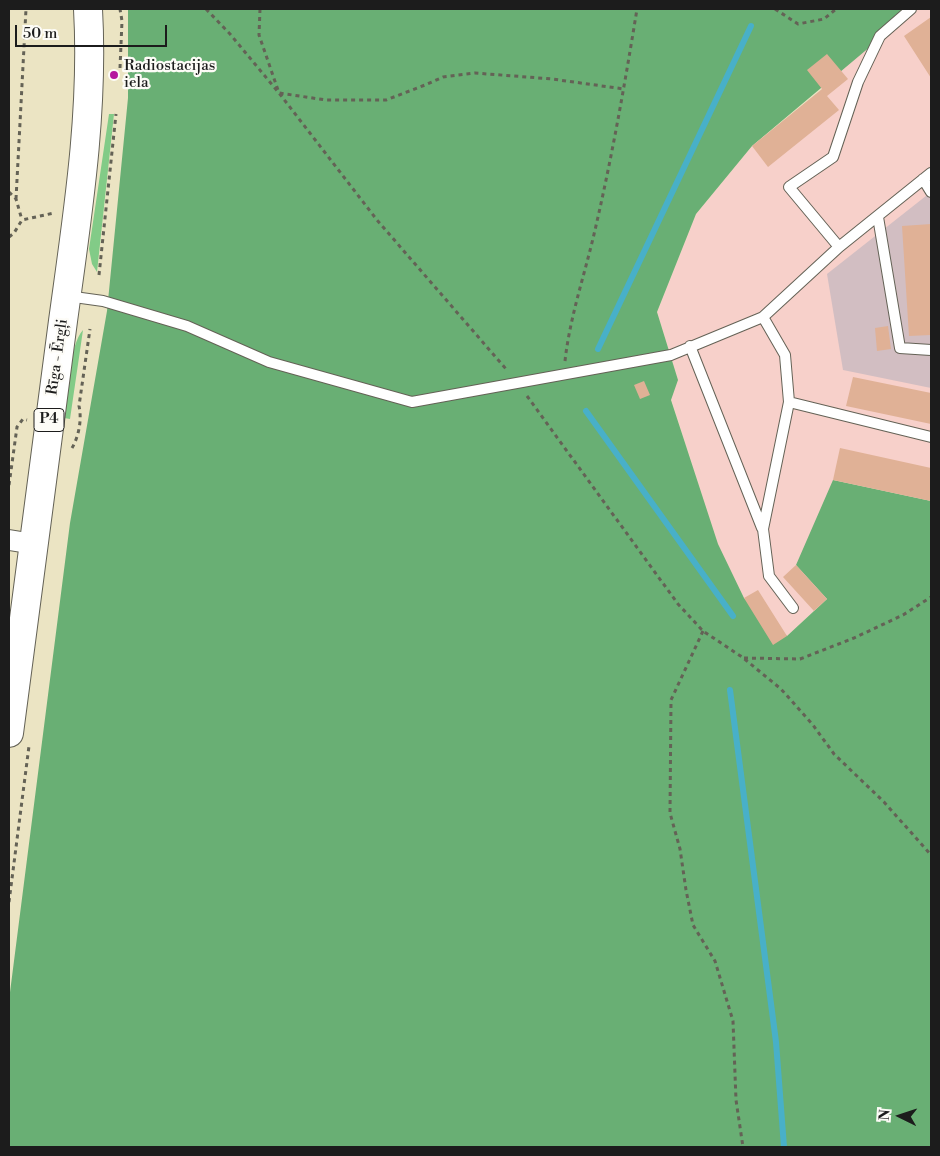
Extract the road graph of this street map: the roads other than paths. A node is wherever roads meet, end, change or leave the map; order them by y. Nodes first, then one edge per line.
1 (88, 9) edge
2 (911, 9) edge
3 (927, 176) edge
4 (931, 192) edge
5 (878, 216) junction
6 (838, 247) junction
7 (66, 296) junction
8 (763, 317) junction
9 (690, 346) junction
10 (931, 350) edge
11 (789, 402) junction
12 (931, 437) edge
13 (762, 528) junction
14 (21, 542) edge
15 (793, 608) dead end
16 (9, 733) edge

1 - 7 main road, Rīga - Ērgļi / P4
2 - 6 lane
3 - 4 lane
3 - 5 lane
5 - 6 lane
5 - 10 lane
6 - 8 lane
7 - 9 lane
7 - 14 main road, Rīga - Ērgļi / P4
8 - 9 lane
8 - 11 lane
9 - 13 lane
11 - 12 lane
11 - 13 lane
13 - 15 lane
14 - 16 main road, Rīga - Ērgļi / P4

